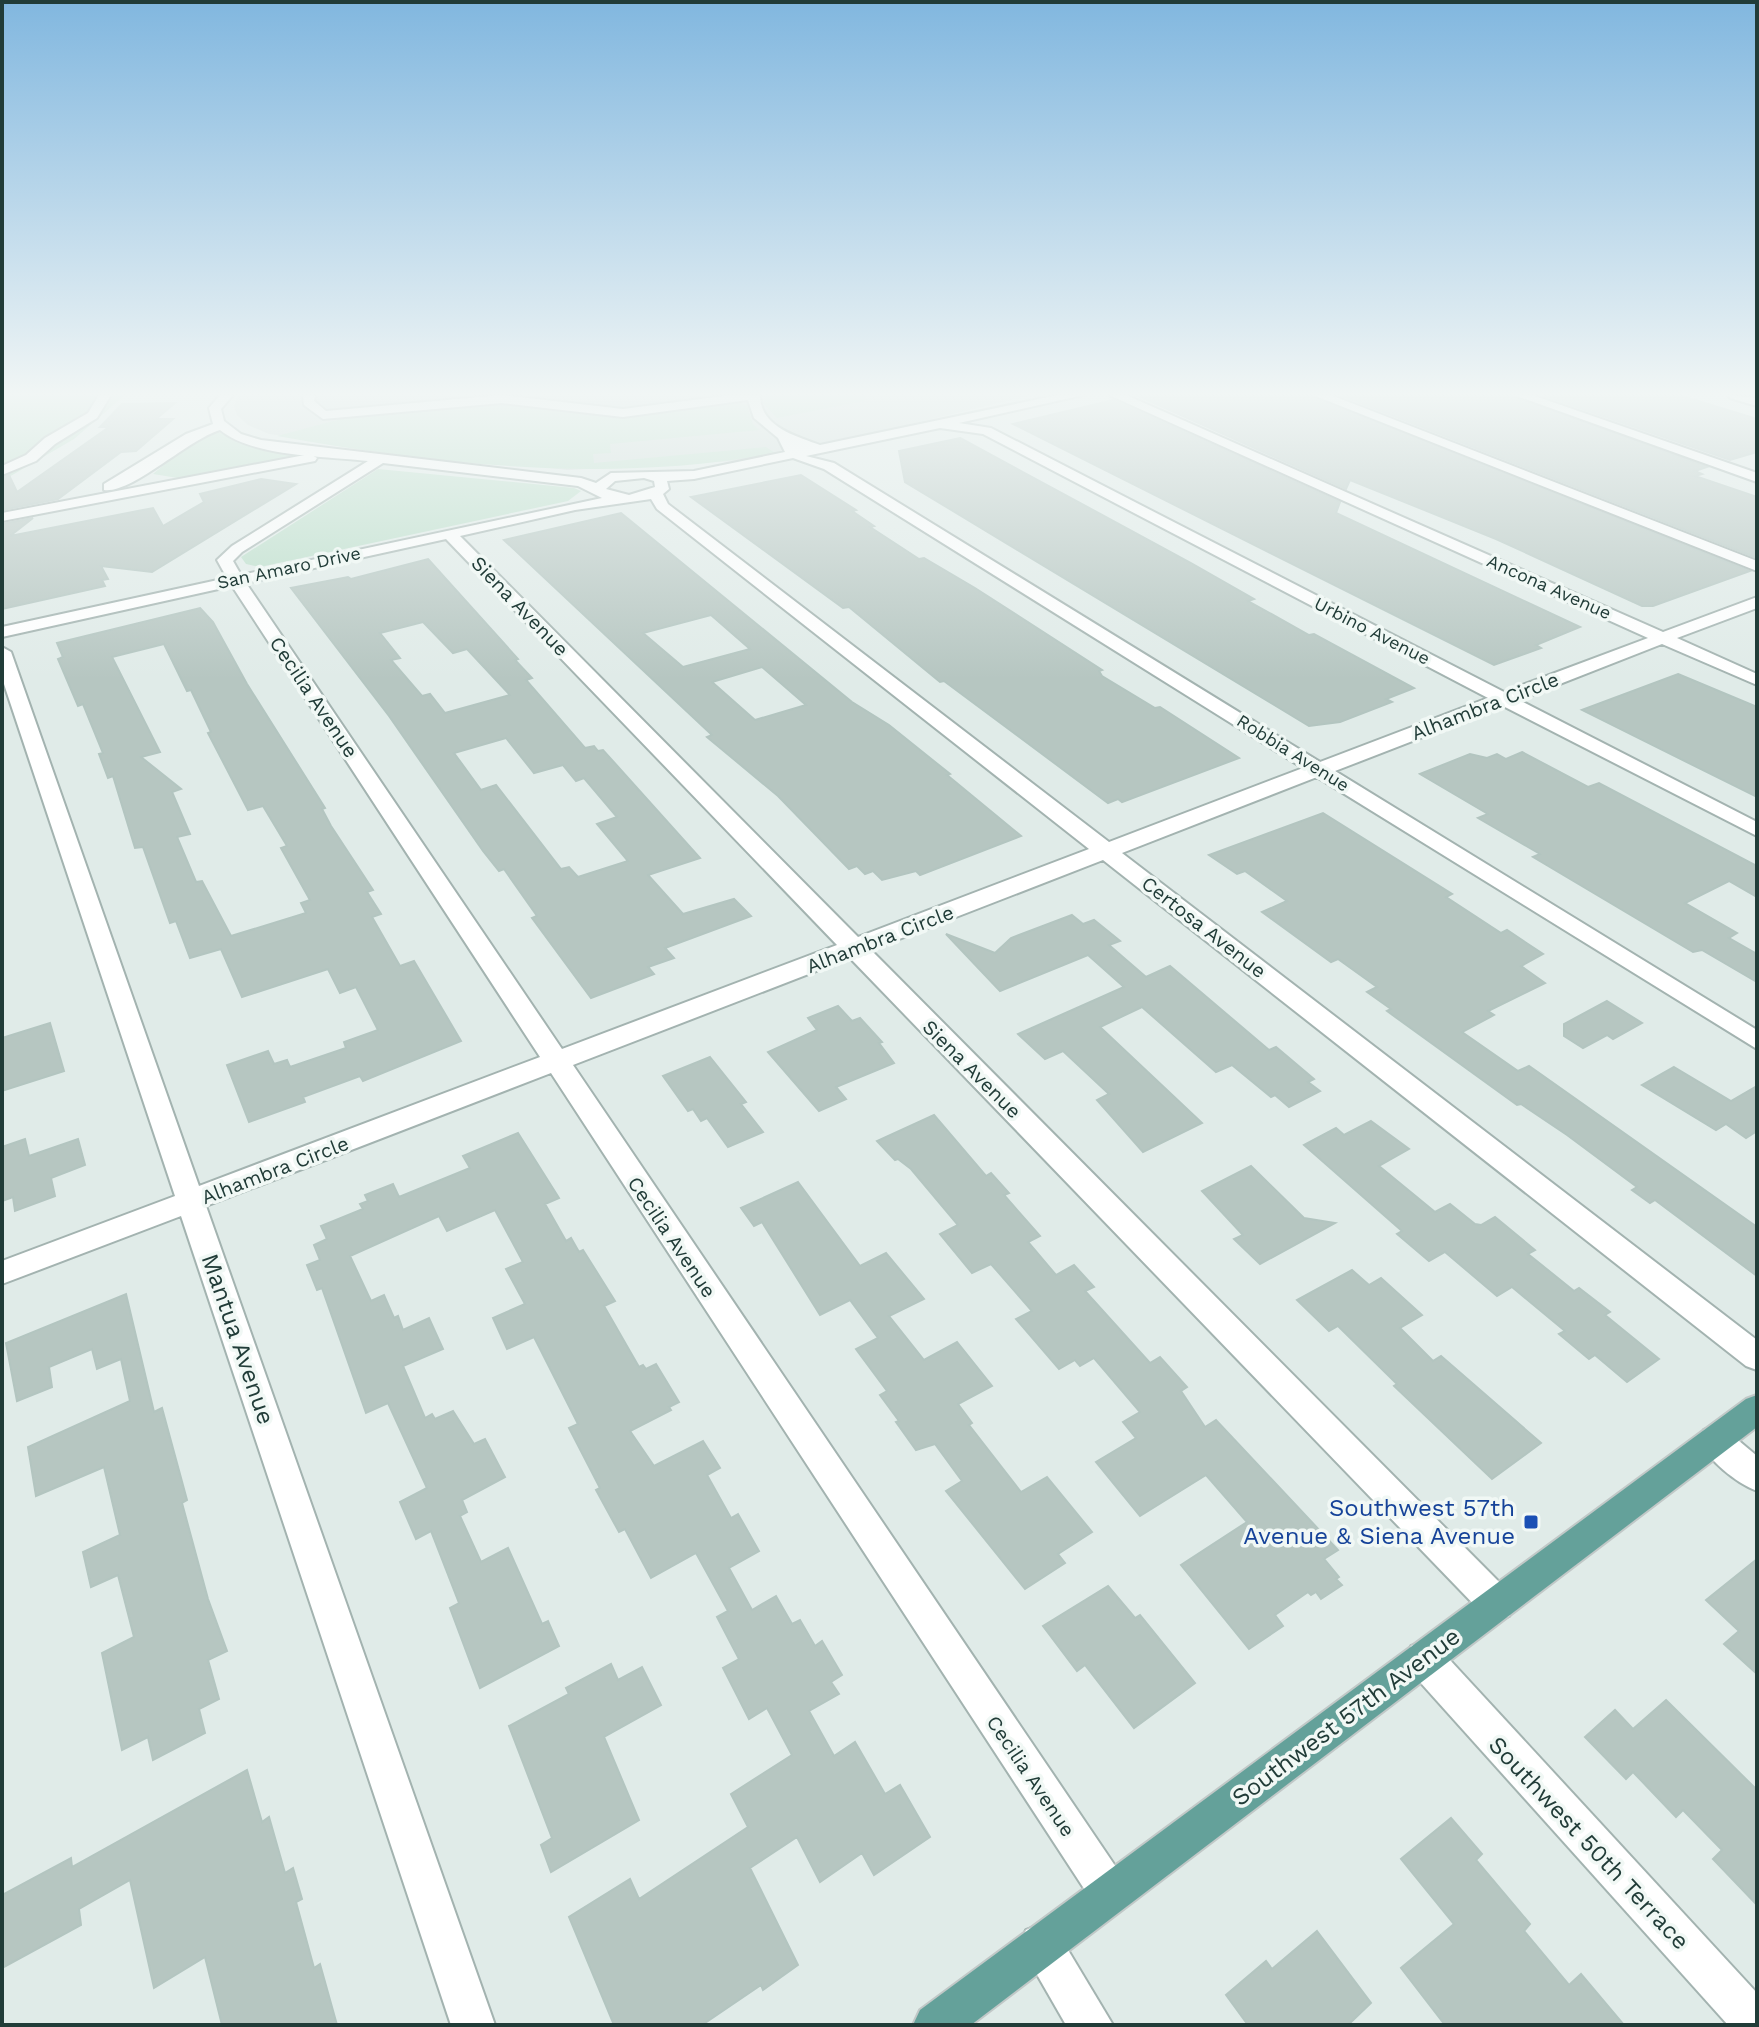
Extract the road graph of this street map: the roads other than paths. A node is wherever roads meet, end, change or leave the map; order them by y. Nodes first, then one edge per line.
1 (102, 490) edge
2 (145, 490) edge
3 (332, 490) edge
4 (596, 490) edge
5 (664, 490) edge
6 (862, 490) edge
7 (1109, 490) edge
8 (1329, 490) edge
9 (1561, 490) edge
10 (599, 491) junction
11 (658, 491) junction
12 (628, 499) junction
13 (73, 502) junction
14 (575, 506) junction
15 (2, 517) edge
16 (449, 533) junction
17 (1757, 566) edge
18 (236, 580) junction
19 (1757, 602) edge
20 (2, 632) edge
21 (1663, 638) junction
22 (2, 652) edge
23 (1757, 680) edge
24 (1503, 699) junction
25 (1320, 770) junction
26 (1757, 830) edge
27 (1108, 852) junction
28 (854, 949) junction
29 (1757, 1041) edge
30 (555, 1062) junction
31 (191, 1202) junction
32 (2, 1273) edge
33 (1757, 1357) edge
34 (1757, 1409) edge
35 (1715, 1440) junction
36 (1757, 1476) edge
37 (1497, 1604) junction
38 (1424, 1659) junction
39 (1110, 1893) junction
40 (1041, 1945) junction
41 (473, 2025) edge
42 (935, 2025) edge
43 (1091, 2025) edge
44 (1757, 2025) edge

1 - 13 street
2 - 13 street
3 - 18 street
4 - 10 street
5 - 11 street
6 - 25 street, Robbia Avenue
7 - 24 street, Urbino Avenue
8 - 21 street, Ancona Avenue
9 - 17 street
10 - 12 street
10 - 14 street, San Amaro Drive
11 - 12 street, San Amaro Drive
11 - 27 street, Certosa Avenue
12 - 14 street, San Amaro Drive
13 - 15 street
14 - 16 street, San Amaro Drive
16 - 18 street, San Amaro Drive
16 - 28 street, Siena Avenue
18 - 20 street, San Amaro Drive
18 - 30 street, Cecilia Avenue
19 - 21 street, Alhambra Circle
21 - 23 street, Ancona Avenue
21 - 24 street, Alhambra Circle
22 - 31 street, Mantua Avenue
24 - 25 street, Alhambra Circle
24 - 26 street, Urbino Avenue
25 - 27 street, Alhambra Circle
25 - 29 street, Robbia Avenue
27 - 28 street, Alhambra Circle
27 - 33 street, Certosa Avenue
28 - 30 street, Alhambra Circle
28 - 37 street, Siena Avenue
30 - 31 street, Alhambra Circle
30 - 39 street, Cecilia Avenue
31 - 32 street, Alhambra Circle
31 - 41 street, Mantua Avenue
34 - 35 main road, Southwest 57th Avenue
35 - 36 street
35 - 37 main road, Southwest 57th Avenue
37 - 38 main road, Southwest 57th Avenue
38 - 39 main road, Southwest 57th Avenue
38 - 44 street, Southwest 50th Terrace
39 - 40 main road, Southwest 57th Avenue
40 - 42 main road, Southwest 57th Avenue
40 - 43 street

